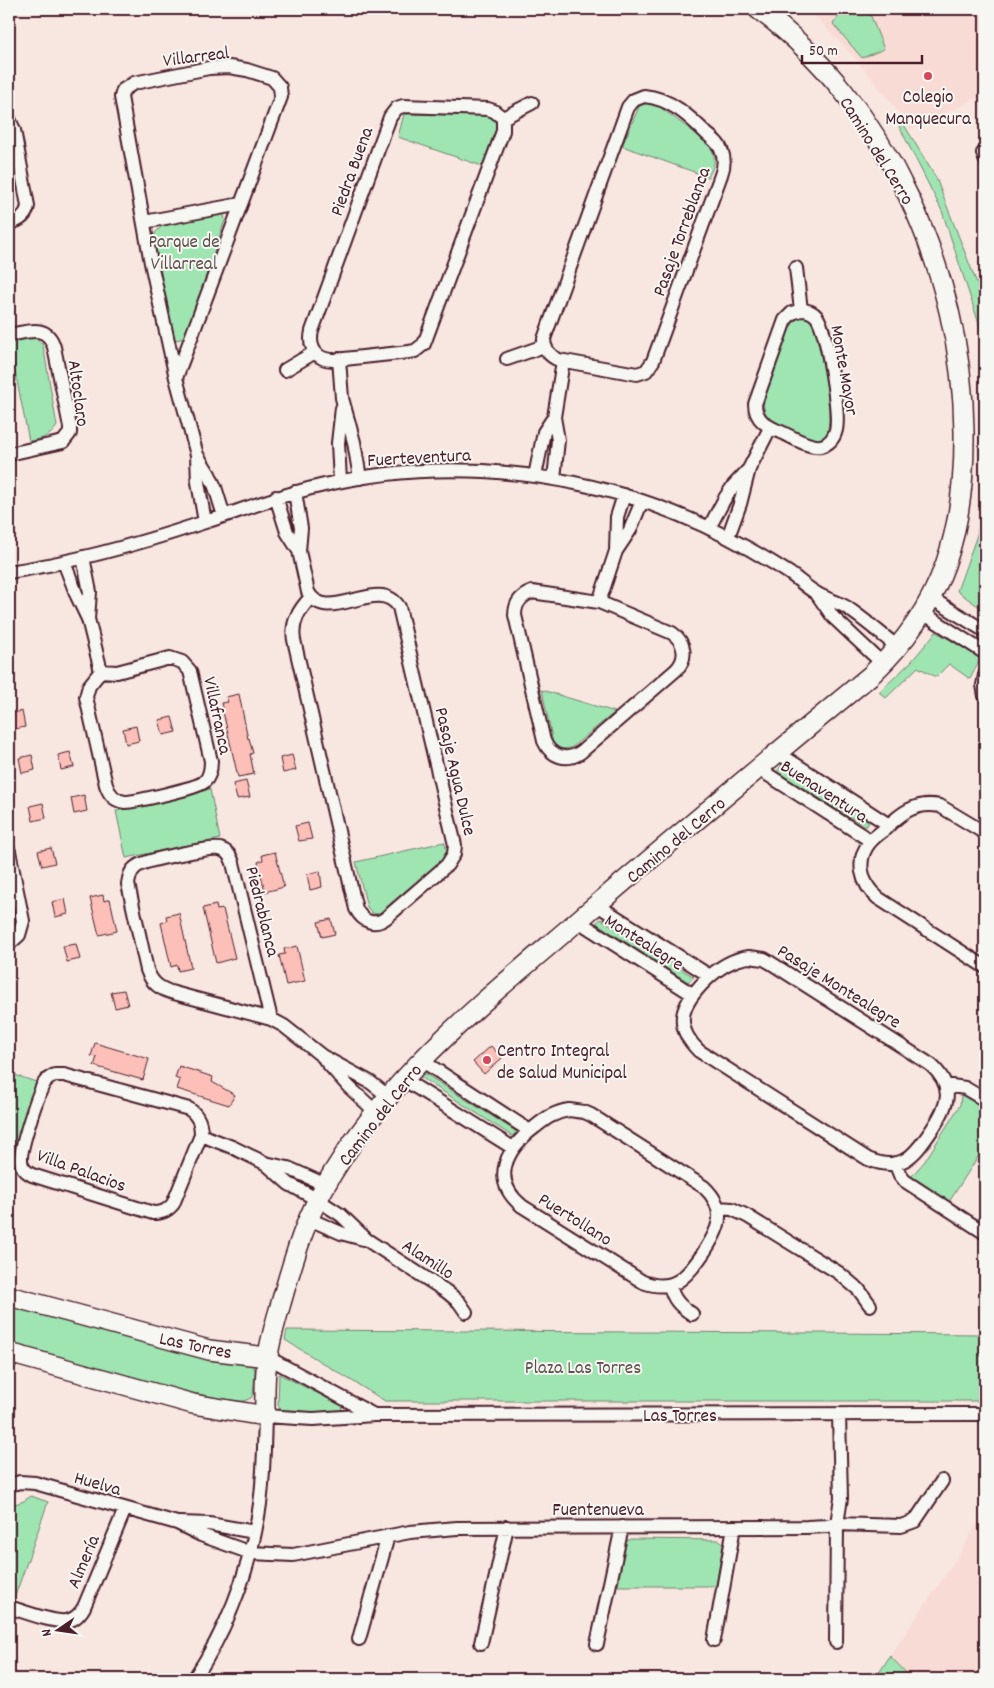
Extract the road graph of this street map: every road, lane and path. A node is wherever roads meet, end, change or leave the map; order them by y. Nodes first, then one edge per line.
1 (758, 9) edge
2 (532, 103) dead end
3 (502, 118) junction
4 (9, 119) edge
5 (241, 204) junction
6 (144, 222) junction
7 (9, 223) edge
8 (796, 268) dead end
9 (800, 310) junction
10 (9, 335) edge
11 (544, 346) junction
12 (315, 352) junction
13 (339, 359) junction
14 (507, 359) dead end
15 (563, 361) junction
16 (285, 370) dead end
17 (176, 378) junction
18 (342, 398) junction
19 (554, 417) junction
20 (770, 428) junction
21 (9, 454) edge
22 (197, 455) junction
23 (749, 468) junction
24 (535, 476) junction
25 (360, 478) junction
26 (554, 479) junction
27 (340, 481) junction
28 (295, 492) junction
29 (624, 495) junction
30 (276, 497) junction
31 (642, 501) junction
32 (224, 516) junction
33 (205, 522) junction
34 (709, 528) junction
35 (728, 538) junction
36 (299, 551) junction
37 (616, 551) junction
38 (83, 557) junction
39 (64, 562) junction
40 (9, 572) edge
41 (817, 594) junction
42 (311, 598) junction
43 (599, 602) junction
44 (927, 606) junction
45 (88, 619) junction
46 (985, 631) edge
47 (899, 648) junction
48 (985, 653) edge
49 (883, 664) junction
50 (101, 670) junction
51 (985, 675) edge
52 (984, 694) edge
53 (778, 753) junction
54 (759, 769) junction
55 (889, 824) junction
56 (985, 833) edge
57 (871, 841) junction
58 (9, 851) edge
59 (596, 905) junction
60 (578, 921) junction
61 (9, 944) edge
62 (985, 966) edge
63 (710, 976) junction
64 (692, 994) junction
65 (271, 1019) junction
66 (322, 1056) junction
67 (421, 1060) junction
68 (403, 1079) junction
69 (945, 1085) junction
70 (388, 1096) junction
71 (985, 1100) edge
72 (376, 1112) junction
73 (530, 1131) junction
74 (201, 1135) junction
75 (513, 1148) junction
76 (895, 1163) junction
77 (322, 1192) junction
78 (718, 1208) junction
79 (309, 1219) junction
80 (985, 1233) edge
81 (367, 1240) junction
82 (670, 1285) junction
83 (9, 1296) edge
84 (870, 1305) dead end
85 (466, 1312) dead end
86 (692, 1314) dead end
87 (9, 1353) edge
88 (267, 1357) junction
89 (839, 1414) junction
90 (985, 1414) edge
91 (374, 1415) junction
92 (265, 1416) junction
93 (942, 1481) dead end
94 (9, 1485) edge
95 (125, 1509) junction
96 (177, 1523) junction
97 (837, 1524) junction
98 (507, 1527) junction
99 (622, 1527) junction
100 (734, 1527) junction
101 (255, 1532) junction
102 (388, 1536) junction
103 (251, 1553) junction
104 (9, 1607) edge
105 (359, 1639) dead end
106 (714, 1640) dead end
107 (836, 1642) dead end
108 (481, 1643) dead end
109 (597, 1644) dead end
110 (194, 1679) edge

1 - 44 street, Camino del Cerro
2 - 3 street
3 - 12 street, Piedra Buena
3 - 13 street
4 - 7 street
5 - 6 street
5 - 6 street, Villarreal
5 - 17 street, Villarreal
6 - 17 street, Villarreal
8 - 9 street
9 - 20 street
9 - 20 street, Monte Mayor
10 - 21 street, Altoclaro
11 - 14 street
11 - 15 street
11 - 15 street, Pasaje Torreblanca
12 - 13 street
12 - 16 street
13 - 18 street
15 - 19 street
17 - 22 street, Villarreal
18 - 25 street
18 - 27 street
19 - 24 street
19 - 26 street
20 - 23 street
22 - 32 street, Villarreal
22 - 33 street, Villarreal
23 - 34 street
23 - 35 street
24 - 25 street, Fuerteventura
24 - 26 street, Fuerteventura
25 - 27 street, Fuerteventura
26 - 29 street, Fuerteventura
27 - 28 street, Fuerteventura
28 - 30 street, Fuerteventura
28 - 36 street
29 - 31 street, Fuerteventura
29 - 37 street
30 - 32 street, Fuerteventura
30 - 36 street
31 - 34 street, Fuerteventura
31 - 37 street
32 - 33 street, Fuerteventura
33 - 38 street, Fuerteventura
34 - 35 street, Fuerteventura
35 - 41 street, Fuerteventura
36 - 42 street
37 - 43 street
38 - 39 street, Fuerteventura
38 - 45 street
39 - 40 street, Fuerteventura
39 - 45 street
41 - 47 street, Fuerteventura
41 - 49 street, Fuerteventura
42 - 42 street, Pasaje Agua Dulce
43 - 43 street
44 - 46 street
44 - 47 street, Camino del Cerro
44 - 48 street
45 - 50 street
47 - 49 street, Camino del Cerro
49 - 53 street, Camino del Cerro
50 - 50 street, Villafranca
51 - 52 street
53 - 54 street, Camino del Cerro
53 - 55 street, Buenaventura
54 - 57 street, Buenaventura
54 - 59 street, Camino del Cerro
55 - 56 street, Buenaventura
55 - 57 street, Buenaventura
57 - 62 street, Buenaventura
58 - 61 street
59 - 60 street, Camino del Cerro
59 - 63 street, Montealegre
60 - 64 street, Montealegre
60 - 67 street, Camino del Cerro
63 - 64 street, Pasaje Montealegre
63 - 69 street, Pasaje Montealegre
64 - 76 street, Pasaje Montealegre
65 - 65 street, Piedrablanca
65 - 66 street, Piedrablanca
66 - 70 street, Piedrablanca
66 - 72 street, Piedrablanca
67 - 68 street, Camino del Cerro
67 - 73 street
68 - 70 street, Camino del Cerro
68 - 75 street
69 - 71 street
69 - 76 street
70 - 72 street, Camino del Cerro
72 - 77 street, Camino del Cerro
73 - 75 street, Puertollano
73 - 78 street, Puertollano
74 - 74 street, Villa Palacios
74 - 77 street
75 - 82 street, Puertollano
76 - 80 street
77 - 79 street, Camino del Cerro
77 - 81 street, Alamillo
78 - 82 street
78 - 84 street
79 - 81 street, Alamillo
79 - 88 street, Camino del Cerro
81 - 85 street, Alamillo
82 - 86 street
83 - 88 street, Las Torres
87 - 92 street, Las Torres
88 - 91 street, Las Torres
88 - 92 street, Camino del Cerro
89 - 90 street, Las Torres
89 - 91 street, Las Torres
89 - 97 street
91 - 92 street, Las Torres
92 - 101 street, Camino del Cerro
93 - 97 street, Fuentenueva
94 - 95 street, Huelva
95 - 96 street, Huelva
95 - 104 street, Almería
96 - 101 street, Huelva
96 - 103 street, Huelva
97 - 100 street, Fuentenueva
97 - 107 street
98 - 99 street, Fuentenueva
98 - 102 street, Fuentenueva
98 - 108 street
99 - 100 street, Fuentenueva
99 - 109 street
100 - 106 street
101 - 103 street, Camino del Cerro
102 - 103 street, Fuentenueva
102 - 105 street
103 - 110 street, Camino del Cerro

